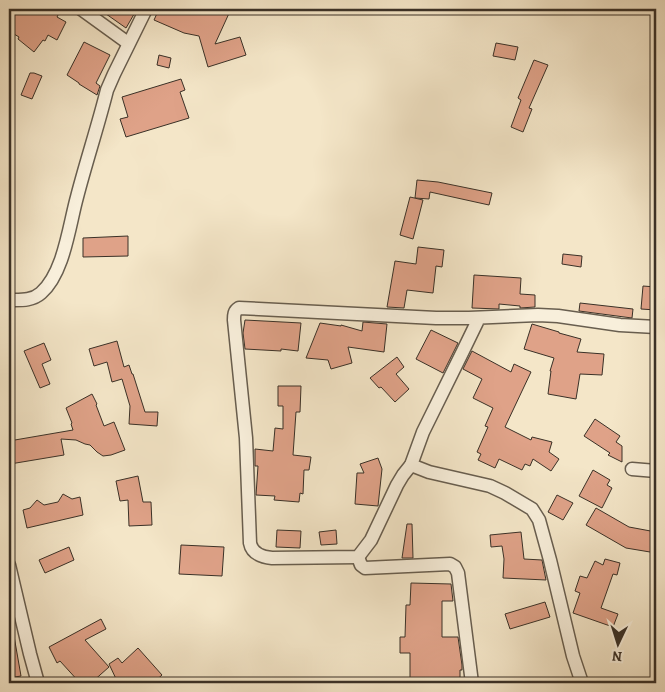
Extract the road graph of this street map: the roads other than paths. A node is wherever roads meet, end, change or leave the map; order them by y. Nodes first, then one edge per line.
1 (81, 9) edge
2 (146, 9) edge
3 (128, 43) junction
4 (9, 300) edge
5 (479, 318) junction
6 (656, 327) edge
7 (410, 465) junction
8 (632, 469) dead end
9 (656, 471) edge
10 (358, 557) junction
11 (9, 566) edge
12 (38, 683) edge
13 (472, 683) edge
14 (582, 683) edge

1 - 3 street
2 - 3 street
3 - 4 street
5 - 6 street
5 - 7 street
5 - 10 street
7 - 10 street
7 - 14 street
8 - 9 street
10 - 13 street
11 - 12 street

